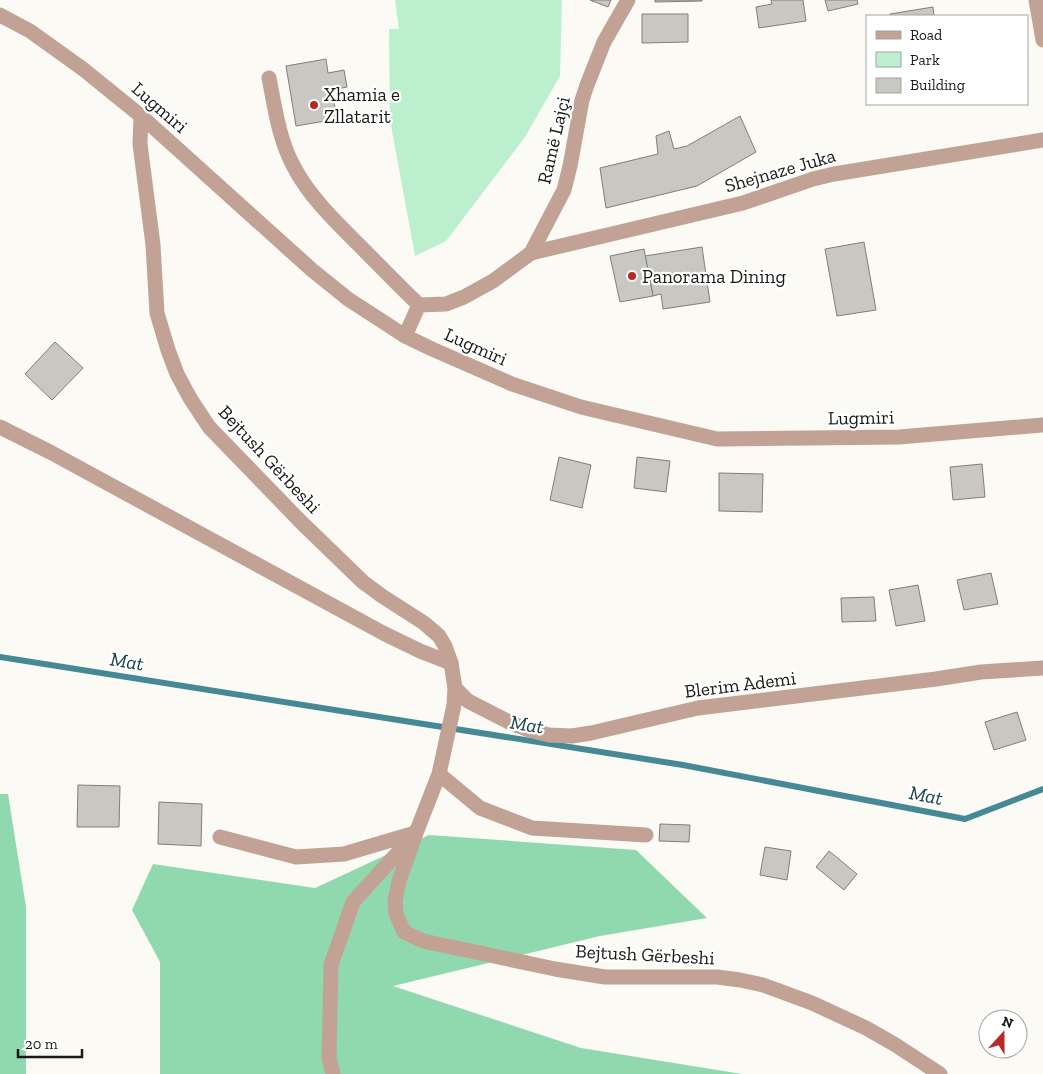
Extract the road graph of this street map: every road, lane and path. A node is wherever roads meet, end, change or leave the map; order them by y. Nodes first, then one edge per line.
1 (628, 0) edge
2 (1036, 0) edge
3 (0, 16) edge
4 (1043, 40) edge
5 (269, 78) dead end
6 (141, 116) junction
7 (1043, 140) edge
8 (532, 253) junction
9 (419, 305) junction
10 (405, 336) junction
11 (1043, 425) edge
12 (0, 426) edge
13 (451, 663) junction
14 (1043, 668) edge
15 (455, 688) junction
16 (439, 774) junction
17 (416, 833) junction
18 (646, 835) dead end
19 (220, 837) dead end
20 (333, 1074) edge
21 (940, 1074) edge

1 - 8 street, Ramë Lajçi
2 - 4 street
3 - 6 street, Lugmiri
5 - 9 street
6 - 10 street, Lugmiri
6 - 13 street, Bejtush Gërbeshi
7 - 8 street, Shejnaze Juka
8 - 9 street, Ramë Lajçi
9 - 10 street
10 - 11 street, Lugmiri
12 - 13 street
13 - 15 street, Bejtush Gërbeshi
14 - 15 street, Blerim Ademi
15 - 16 street, Bejtush Gërbeshi
16 - 17 street, Bejtush Gërbeshi
16 - 18 street
17 - 19 street
17 - 20 street
17 - 21 street, Bejtush Gërbeshi

